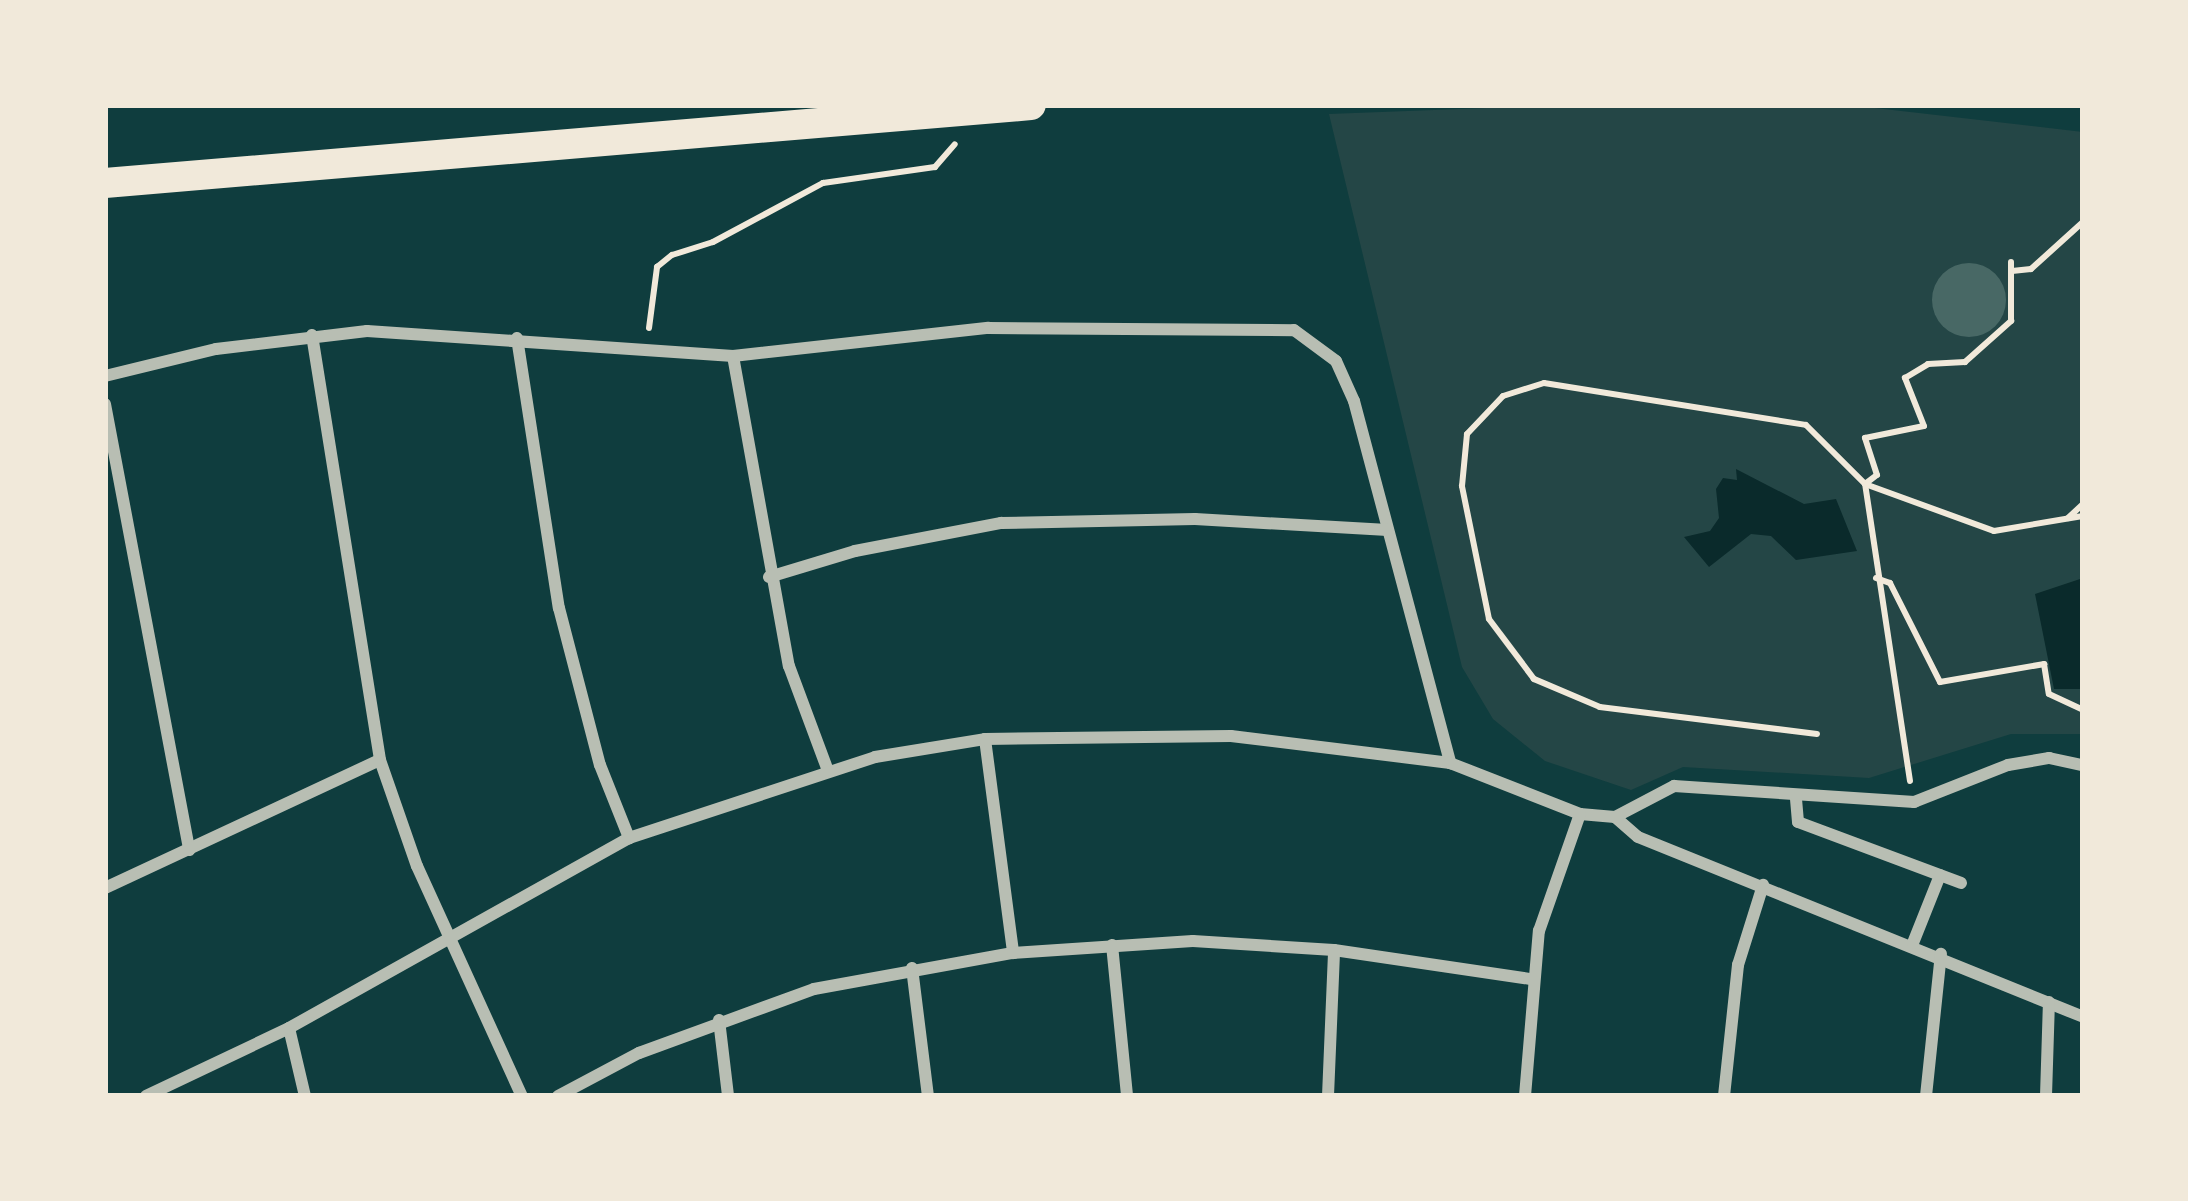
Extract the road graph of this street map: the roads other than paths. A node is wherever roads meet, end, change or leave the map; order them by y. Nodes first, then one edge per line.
1 (1031, 105) edge
2 (105, 183) edge
3 (312, 335) junction
4 (517, 338) junction
5 (733, 356) junction
6 (105, 376) edge
7 (105, 404) edge
8 (1388, 530) junction
9 (769, 577) junction
10 (985, 739) junction
11 (380, 760) junction
12 (1450, 763) junction
13 (2083, 765) edge
14 (828, 771) junction
15 (1796, 799) junction
16 (1580, 814) junction
17 (1615, 817) junction
18 (629, 838) junction
19 (189, 850) junction
20 (1940, 875) junction
21 (1961, 883) dead end
22 (1763, 884) junction
23 (105, 888) edge
24 (450, 936) junction
25 (1913, 943) junction
26 (1112, 945) junction
27 (1334, 950) junction
28 (1013, 952) junction
29 (1941, 954) junction
30 (913, 968) junction
31 (1531, 979) junction
32 (2049, 1002) junction
33 (2083, 1017) edge
34 (718, 1021) junction
35 (289, 1028) junction
36 (146, 1096) edge
37 (305, 1096) edge
38 (522, 1096) edge
39 (558, 1096) edge
40 (728, 1096) edge
41 (928, 1096) edge
42 (1126, 1096) edge
43 (1328, 1096) edge
44 (1525, 1096) edge
45 (1724, 1096) edge
46 (1926, 1096) edge
47 (2046, 1096) edge

1 - 2 main road
3 - 4 street
3 - 6 street
3 - 11 street
4 - 5 street
4 - 18 street
5 - 8 street
5 - 9 street
7 - 19 street
8 - 9 street
8 - 12 street
9 - 14 street
10 - 12 street
10 - 14 street
10 - 28 street
11 - 19 street
11 - 24 street
12 - 16 street
13 - 15 street
14 - 18 street
15 - 17 street
15 - 20 street
16 - 17 street
16 - 31 street
17 - 22 street
18 - 24 street
19 - 23 street
20 - 21 street
20 - 25 street
22 - 25 street
22 - 45 street
24 - 35 street
24 - 38 street
25 - 29 street
26 - 27 street
26 - 28 street
26 - 42 street
27 - 31 street
27 - 43 street
28 - 30 street
29 - 32 street
29 - 46 street
30 - 34 street
30 - 41 street
31 - 44 street
32 - 33 street
32 - 47 street
34 - 39 street
34 - 40 street
35 - 36 street
35 - 37 street

